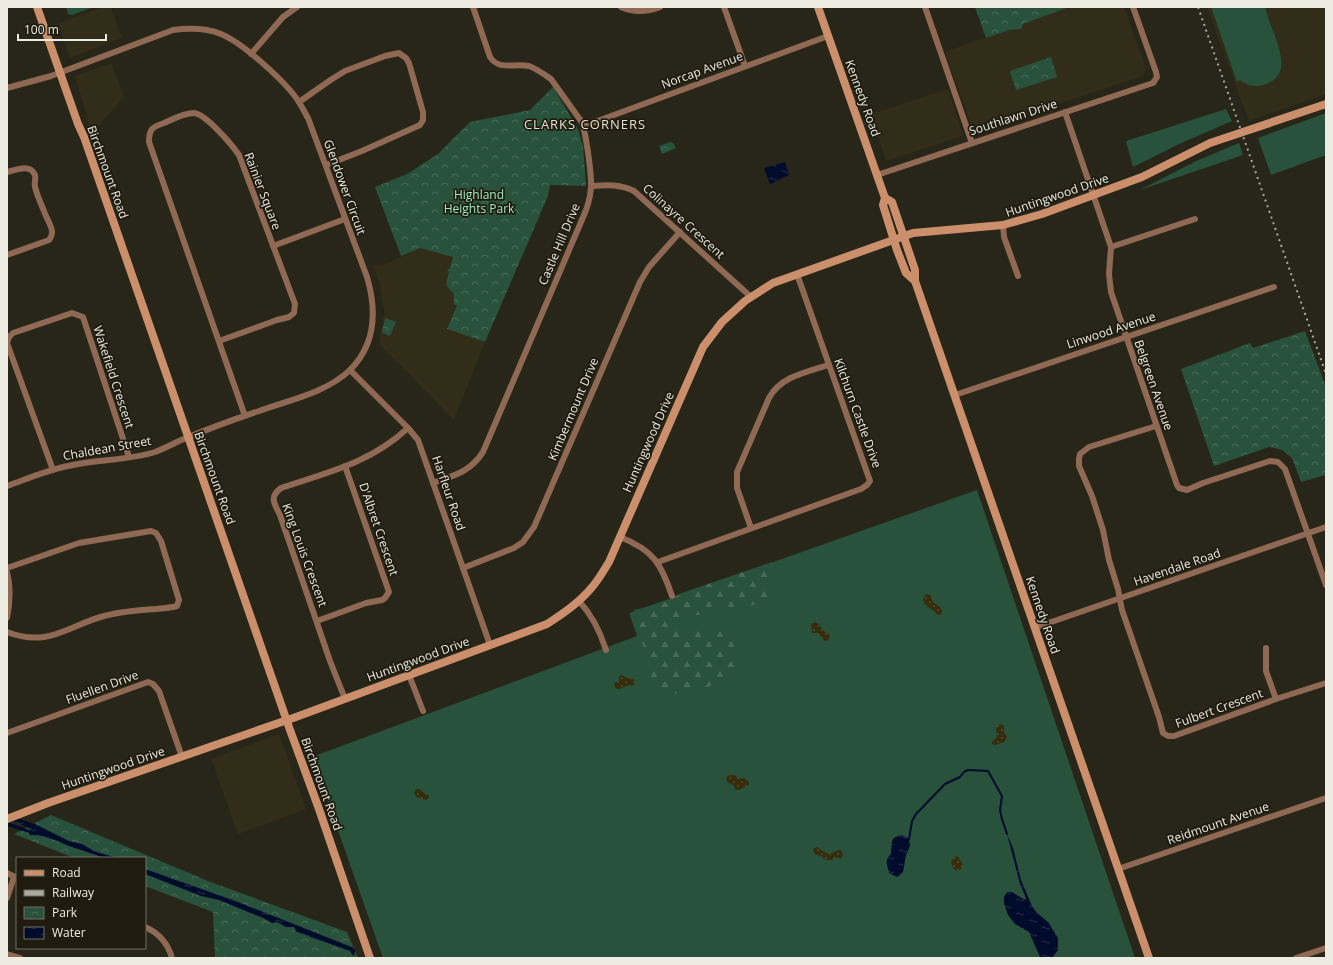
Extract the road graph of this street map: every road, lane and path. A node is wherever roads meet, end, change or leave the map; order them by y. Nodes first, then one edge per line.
1 (37, 7) edge
2 (297, 7) edge
3 (473, 7) edge
4 (621, 7) edge
5 (660, 7) edge
6 (724, 7) edge
7 (818, 7) edge
8 (925, 7) edge
9 (1133, 7) edge
10 (828, 36) junction
11 (251, 54) junction
12 (745, 66) junction
13 (60, 72) junction
14 (7, 88) edge
15 (299, 102) junction
16 (1326, 104) edge
17 (1065, 112) junction
18 (584, 126) junction
19 (972, 143) junction
20 (326, 165) junction
21 (7, 172) edge
22 (877, 175) junction
23 (592, 186) junction
24 (1094, 196) junction
25 (885, 198) junction
26 (345, 219) junction
27 (1195, 219) dead end
28 (1003, 225) junction
29 (680, 232) junction
30 (903, 236) junction
31 (894, 239) junction
32 (273, 246) junction
33 (1111, 247) junction
34 (7, 255) edge
35 (797, 274) junction
36 (1018, 276) dead end
37 (914, 280) junction
38 (1274, 287) dead end
39 (751, 297) junction
40 (1126, 337) junction
41 (219, 341) junction
42 (7, 343) edge
43 (828, 365) junction
44 (350, 370) junction
45 (955, 394) junction
46 (245, 416) junction
47 (1156, 426) junction
48 (408, 428) junction
49 (188, 438) junction
50 (129, 457) junction
51 (345, 466) junction
52 (53, 470) junction
53 (433, 483) junction
54 (7, 486) edge
55 (1326, 527) edge
56 (751, 528) junction
57 (1308, 534) junction
58 (620, 537) junction
59 (658, 562) junction
60 (7, 568) edge
61 (463, 568) junction
62 (7, 572) edge
63 (1326, 585) edge
64 (672, 596) dead end
65 (1120, 599) junction
66 (579, 601) junction
67 (7, 618) edge
68 (317, 621) junction
69 (1034, 628) junction
70 (7, 632) edge
71 (490, 645) junction
72 (1266, 648) dead end
73 (606, 650) dead end
74 (409, 675) junction
75 (1326, 683) edge
76 (345, 699) junction
77 (1276, 699) junction
78 (423, 711) dead end
79 (287, 720) junction
80 (7, 733) edge
81 (182, 757) junction
82 (1326, 798) edge
83 (7, 819) edge
84 (1118, 869) junction
85 (7, 874) edge
86 (16, 878) edge
87 (7, 898) edge
88 (146, 928) edge
89 (1326, 948) edge
90 (7, 954) edge
91 (20, 958) edge
92 (172, 958) edge
93 (370, 958) edge
94 (1149, 958) edge
95 (1296, 958) edge

1 - 13 main road, Birchmount Road
2 - 11 street
3 - 18 street, Castle Hill Drive
4 - 5 street
6 - 12 street
7 - 10 main road, Kennedy Road
8 - 19 street
9 - 17 street, Southlawn Drive
10 - 12 street, Norcap Avenue
10 - 22 main road, Kennedy Road
11 - 13 street, Glendower Circuit
11 - 15 street, Glendower Circuit
12 - 18 street, Norcap Avenue
13 - 14 street, Glendower Circuit
13 - 49 main road, Birchmount Road
15 - 20 street, Glendower Circuit
15 - 20 street
16 - 24 main road, Huntingwood Drive
17 - 19 street, Southlawn Drive
17 - 24 street, Belgreen Avenue
18 - 23 street, Castle Hill Drive
19 - 22 street, Southlawn Drive
20 - 26 street, Glendower Circuit
21 - 34 street
22 - 25 main road, Kennedy Road
23 - 29 street, Colinayre Crescent
23 - 53 street, Castle Hill Drive
24 - 28 main road, Huntingwood Drive
24 - 33 street, Belgreen Avenue
25 - 30 main road, Kennedy Road
25 - 31 main road, Kennedy Road
26 - 32 street
26 - 44 street, Glendower Circuit
27 - 33 street
28 - 30 main road, Huntingwood Drive
28 - 36 street
29 - 39 street, Colinayre Crescent
29 - 61 street, Kimbermount Drive
30 - 31 main road, Huntingwood Drive
30 - 37 main road, Kennedy Road
31 - 35 main road, Huntingwood Drive
31 - 37 main road, Kennedy Road
32 - 41 street, Rainier Square
32 - 41 street, Rainier Square
33 - 40 street, Belgreen Avenue
35 - 39 main road, Huntingwood Drive
35 - 43 street, Kilchurn Castle Drive
37 - 45 main road, Kennedy Road
38 - 40 street, Linwood Avenue
39 - 58 main road, Huntingwood Drive
40 - 45 street, Linwood Avenue
40 - 47 street, Belgreen Avenue
41 - 46 street, Rainier Square
42 - 50 street, Wakefield Crescent
42 - 52 street, Wakefield Crescent
43 - 56 street
43 - 56 street, Kilchurn Castle Drive
44 - 46 street, Glendower Circuit
44 - 48 street, Harfleur Road
45 - 69 main road, Kennedy Road
46 - 49 street, Glendower Circuit
47 - 57 street, Belgreen Avenue
47 - 65 street
48 - 51 street, King Louis Crescent
48 - 53 street, Harfleur Road
49 - 50 street, Chaldean Street
49 - 79 main road, Birchmount Road
50 - 52 street, Chaldean Street
51 - 68 street, King Louis Crescent
51 - 68 street, D'Albret Crescent
52 - 54 street, Chaldean Street
53 - 61 street, Harfleur Road
55 - 57 street, Havendale Road
56 - 59 street, Kilchurn Castle Drive
57 - 63 street
57 - 65 street, Havendale Road
58 - 59 street
58 - 66 main road, Huntingwood Drive
59 - 64 street
60 - 70 street
61 - 71 street, Harfleur Road
62 - 67 street
65 - 69 street, Havendale Road
65 - 77 street, Fulbert Crescent
66 - 71 main road, Huntingwood Drive
66 - 73 street
68 - 76 street, King Louis Crescent
69 - 84 main road, Kennedy Road
71 - 74 main road, Huntingwood Drive
72 - 77 street
74 - 76 main road, Huntingwood Drive
74 - 78 street
75 - 77 street, Fulbert Crescent
76 - 79 main road, Huntingwood Drive
79 - 81 main road, Huntingwood Drive
79 - 93 main road, Birchmount Road
80 - 81 street, Fluellen Drive
81 - 83 main road, Huntingwood Drive
82 - 84 street, Reidmount Avenue
84 - 94 main road, Kennedy Road
85 - 86 street
86 - 87 street
88 - 92 street
89 - 95 street
90 - 91 street

